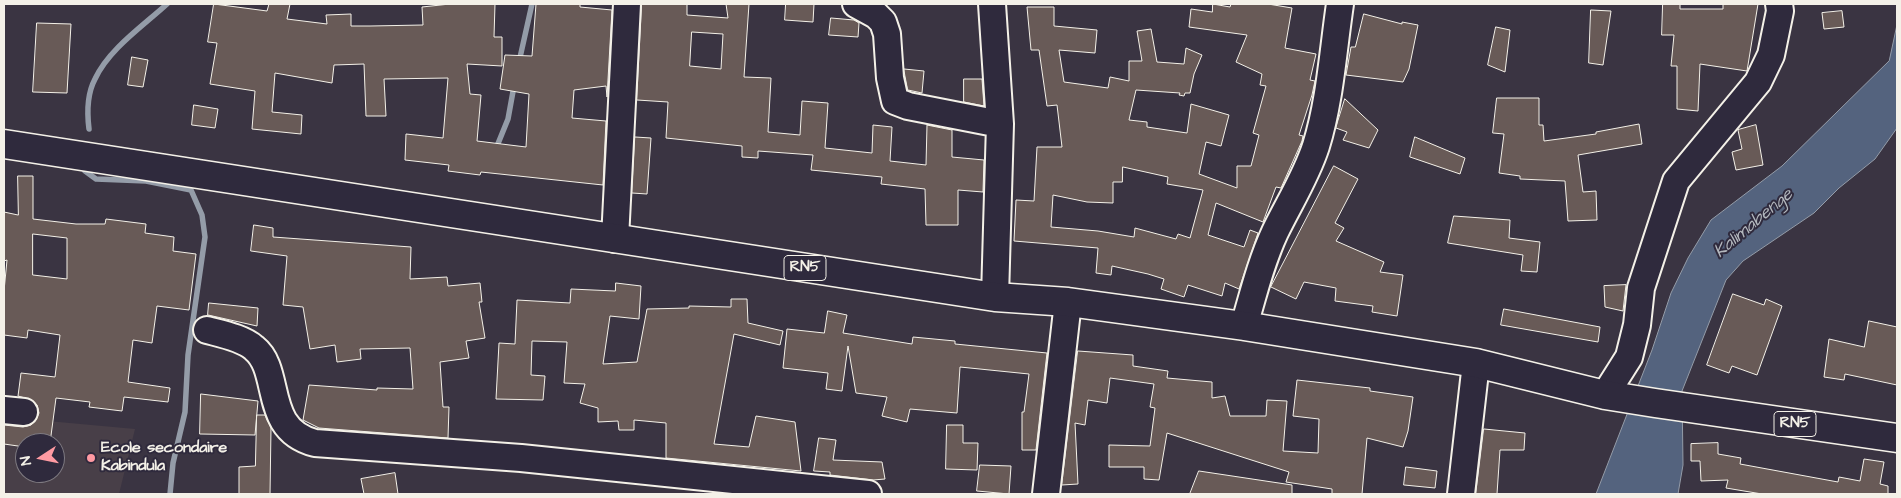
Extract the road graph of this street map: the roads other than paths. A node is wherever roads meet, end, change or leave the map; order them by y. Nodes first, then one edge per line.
1 (627, 4) edge
2 (856, 4) edge
3 (992, 4) edge
4 (1340, 4) edge
5 (1779, 4) edge
6 (1000, 124) junction
7 (4, 144) edge
8 (615, 239) junction
9 (995, 297) junction
10 (1068, 302) junction
11 (1244, 326) junction
12 (208, 330) dead end
13 (1476, 363) junction
14 (1605, 394) junction
15 (1897, 438) edge
16 (868, 494) edge
17 (1046, 494) edge
18 (1461, 494) edge

1 - 8 street
2 - 6 street
3 - 6 street
4 - 11 street
5 - 14 street
6 - 9 street
7 - 8 highway, RN5
8 - 9 highway, RN5
9 - 10 highway, RN5
10 - 11 highway, RN5
10 - 17 street
11 - 13 highway, RN5
12 - 16 street
13 - 14 highway, RN5
13 - 18 street
14 - 15 highway, RN5

